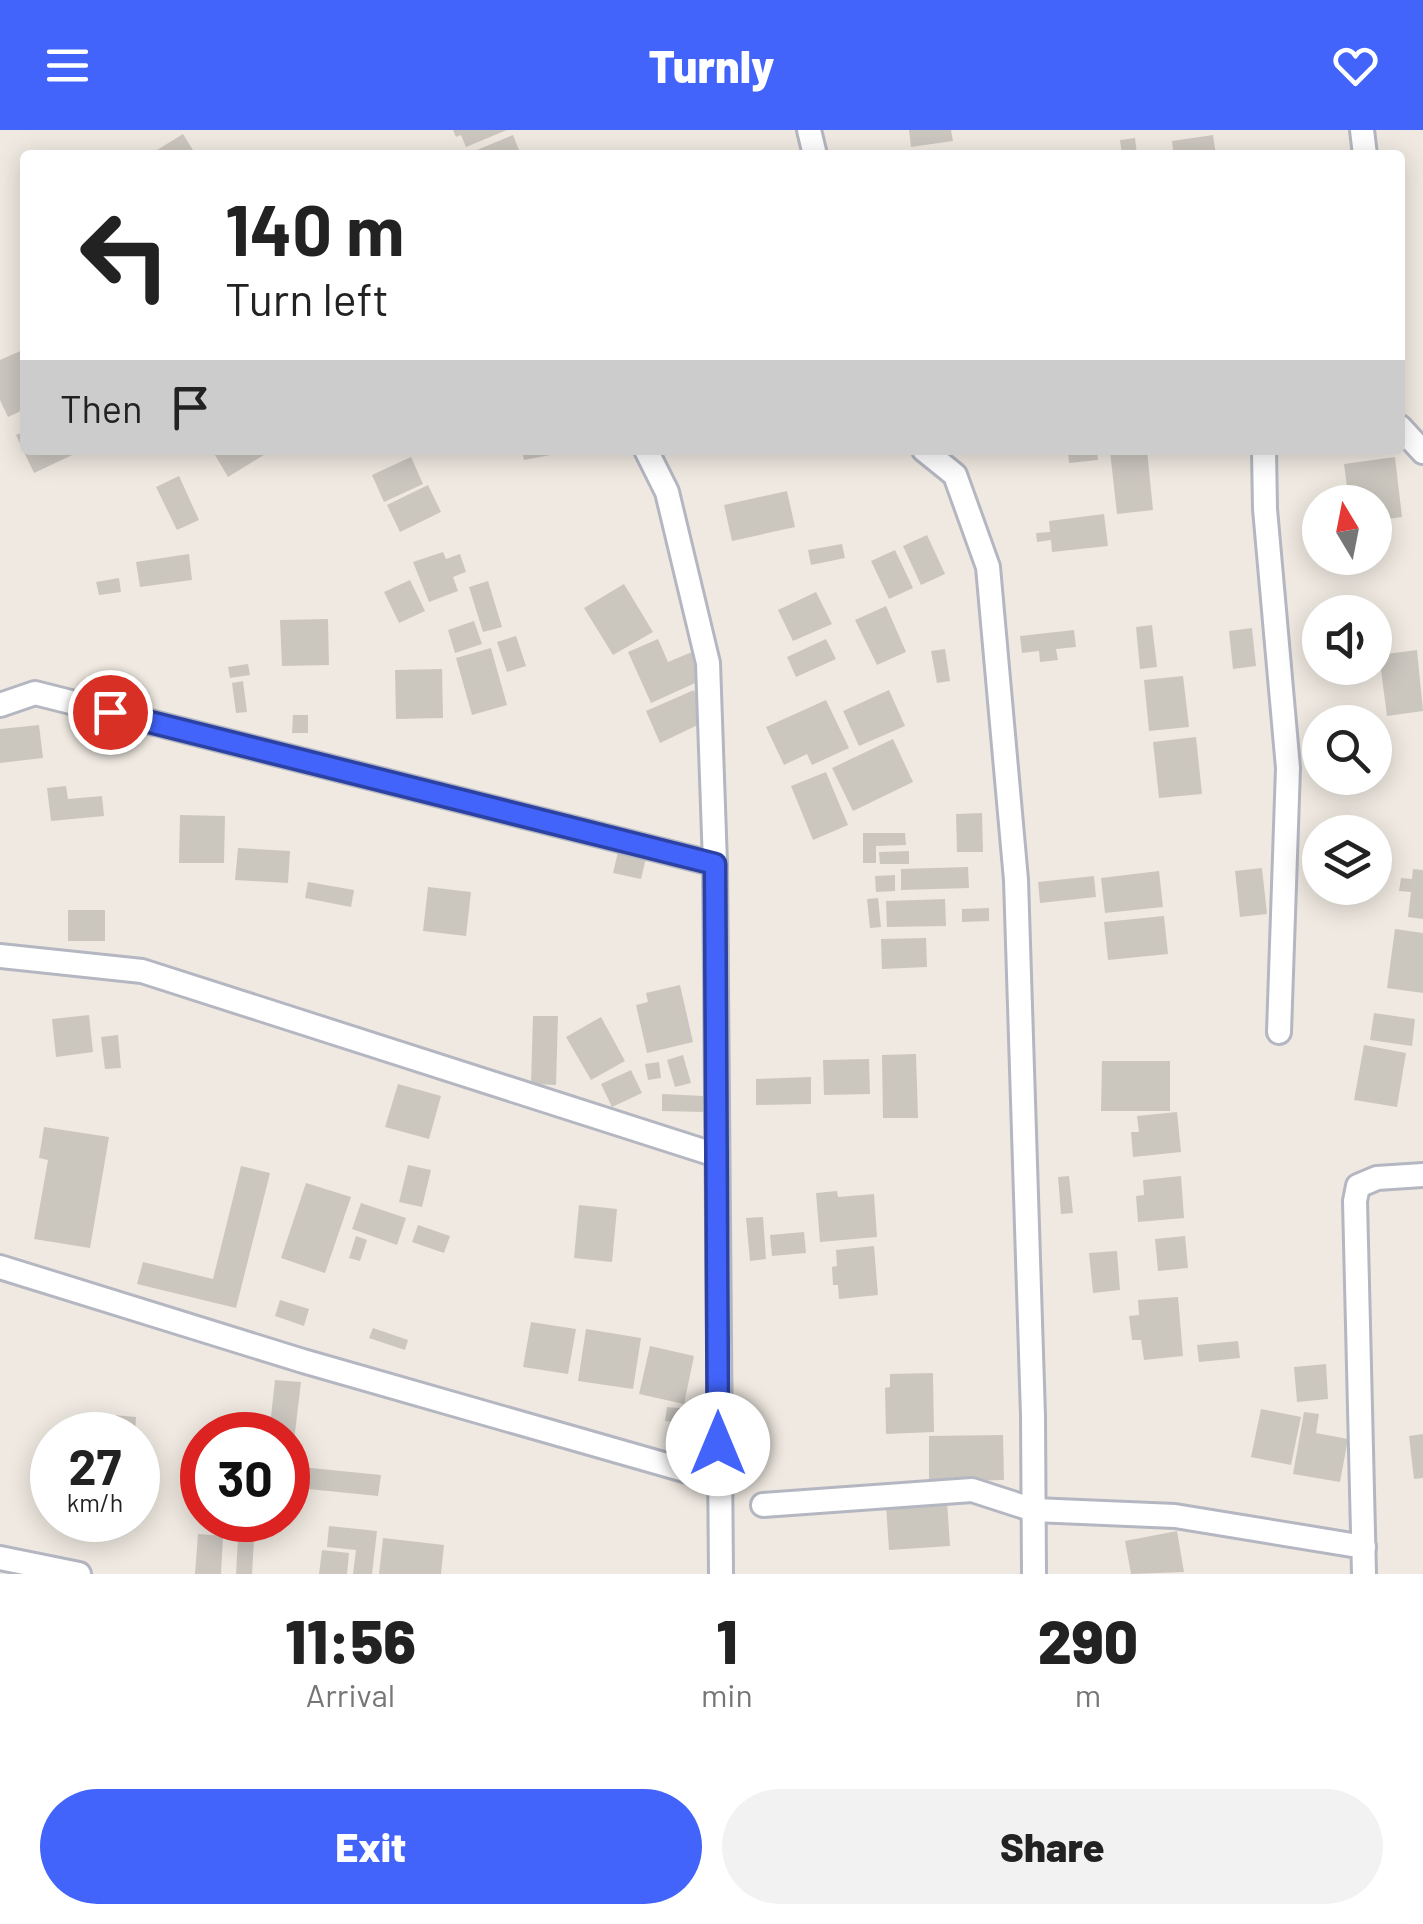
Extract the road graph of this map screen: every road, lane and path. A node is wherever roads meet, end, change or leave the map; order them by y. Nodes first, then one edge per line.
1 (1405, 432) edge
2 (1423, 452) edge
3 (648, 455) edge
4 (930, 455) edge
5 (1264, 455) edge
6 (0, 705) edge
7 (715, 864) junction
8 (0, 956) edge
9 (1279, 1032) dead end
10 (716, 1155) junction
11 (1423, 1175) edge
12 (0, 1268) edge
13 (718, 1480) junction
14 (763, 1506) dead end
15 (1034, 1510) junction
16 (1364, 1547) junction
17 (0, 1558) edge
18 (79, 1574) edge
19 (721, 1574) edge
20 (1034, 1574) edge
21 (1364, 1574) edge

1 - 2 street
3 - 7 street
4 - 15 street
5 - 9 street
6 - 7 street
7 - 10 street
8 - 10 street
10 - 13 street
11 - 16 street
12 - 13 street
13 - 19 street
14 - 15 street
15 - 16 street
15 - 20 street
16 - 21 street
17 - 18 street

